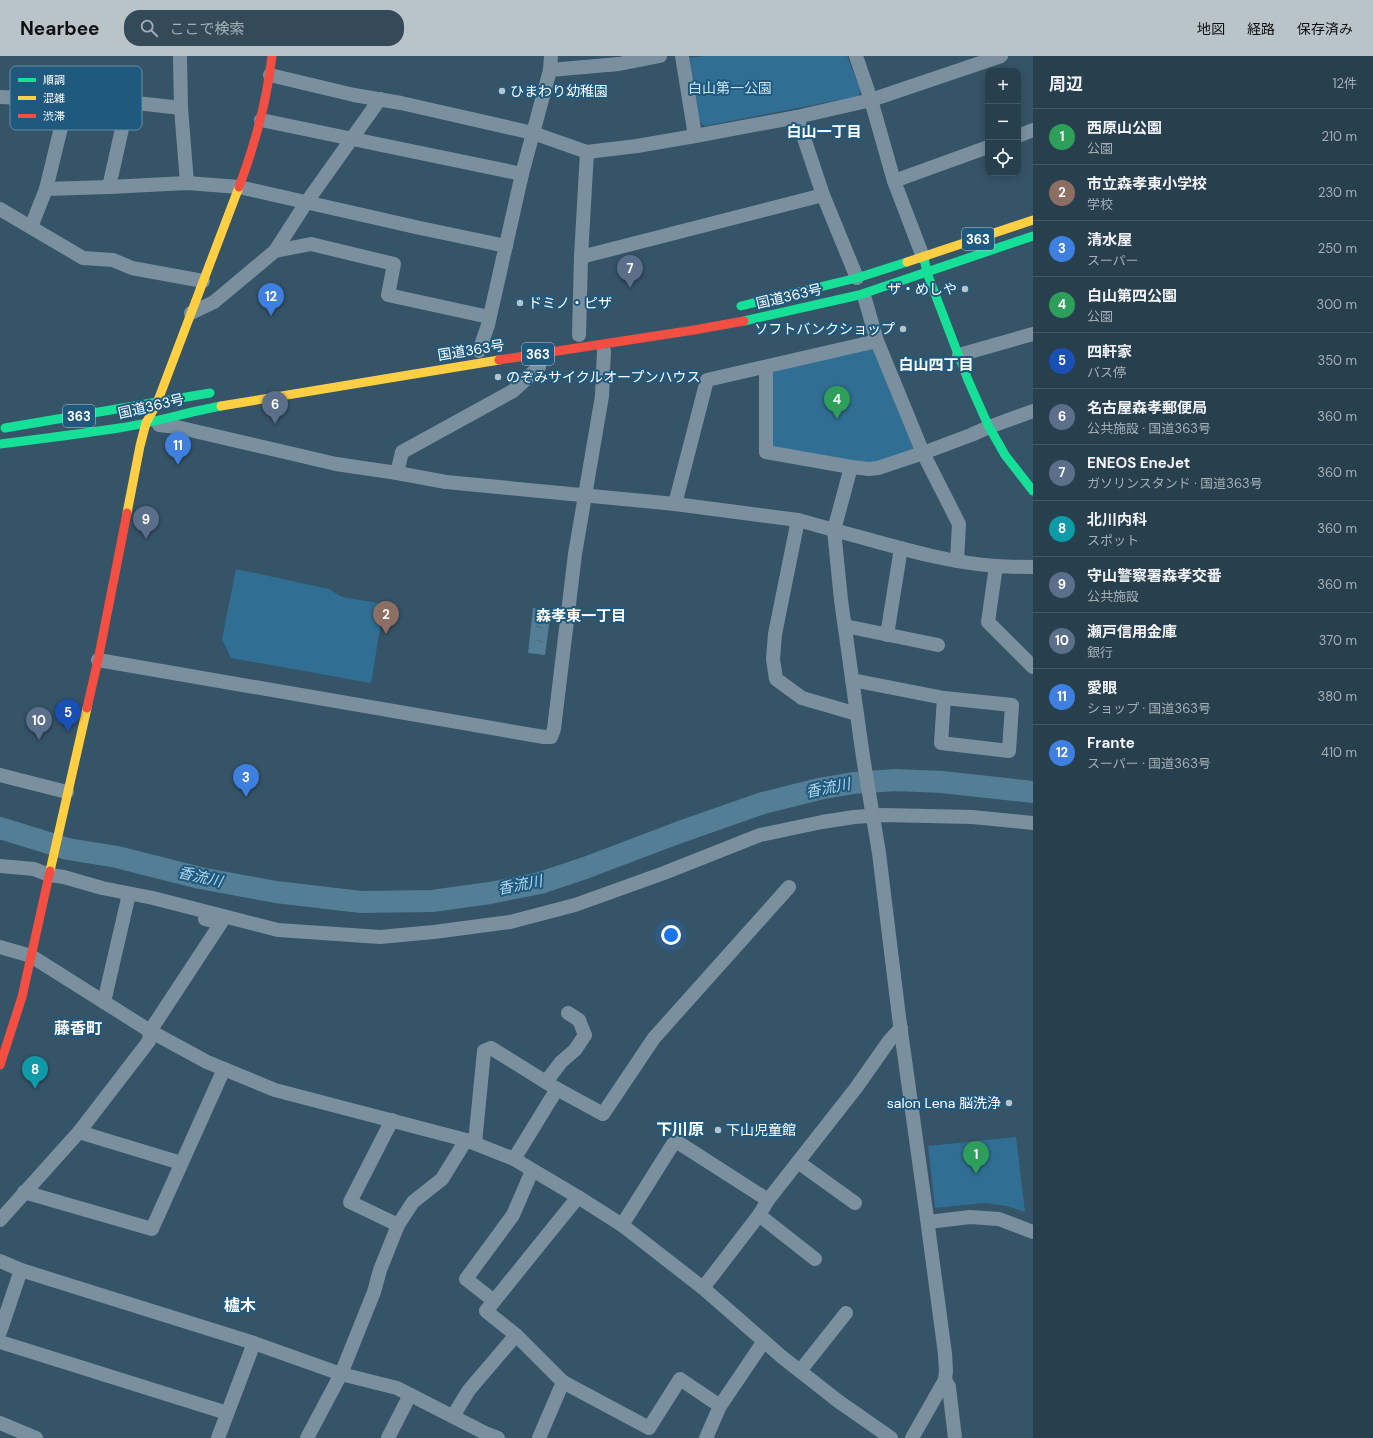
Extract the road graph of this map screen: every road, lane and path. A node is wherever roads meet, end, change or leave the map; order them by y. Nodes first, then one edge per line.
1 (180, 56) edge
2 (272, 56) edge
3 (551, 56) edge
4 (660, 56) edge
5 (682, 56) edge
6 (856, 56) edge
7 (1001, 56) edge
8 (550, 70) junction
9 (270, 75) junction
10 (0, 97) edge
11 (10, 97) edge
12 (380, 99) junction
13 (871, 100) junction
14 (142, 104) edge
15 (181, 108) junction
16 (797, 117) junction
17 (261, 120) junction
18 (60, 130) edge
19 (122, 130) edge
20 (1033, 130) edge
21 (533, 133) junction
22 (1021, 135) edge
23 (695, 136) junction
24 (352, 138) junction
25 (985, 148) edge
26 (587, 152) junction
27 (522, 174) junction
28 (894, 180) junction
29 (187, 182) junction
30 (109, 187) junction
31 (239, 187) junction
32 (46, 189) junction
33 (823, 195) junction
34 (306, 203) junction
35 (0, 209) edge
36 (1033, 220) edge
37 (30, 227) junction
38 (1033, 236) edge
39 (506, 246) junction
40 (275, 251) junction
41 (923, 257) junction
42 (581, 258) junction
43 (927, 273) junction
44 (857, 278) junction
45 (203, 281) junction
46 (865, 300) dead end
47 (735, 308) dead end
48 (191, 313) junction
49 (489, 317) junction
50 (579, 335) dead end
51 (1032, 339) edge
52 (877, 341) junction
53 (604, 351) dead end
54 (480, 354) junction
55 (539, 354) junction
56 (959, 355) junction
57 (766, 367) junction
58 (219, 392) dead end
59 (157, 403) junction
60 (1033, 411) edge
61 (146, 423) junction
62 (989, 427) junction
63 (0, 429) edge
64 (0, 444) edge
65 (923, 453) junction
66 (851, 467) junction
67 (397, 473) junction
68 (1033, 492) edge
69 (585, 496) junction
70 (674, 504) junction
71 (798, 520) junction
72 (834, 530) junction
73 (901, 548) junction
74 (957, 561) junction
75 (996, 566) junction
76 (1033, 567) edge
77 (845, 626) junction
78 (887, 635) junction
79 (938, 645) dead end
80 (98, 660) junction
81 (1033, 667) edge
82 (852, 680) junction
83 (944, 698) junction
84 (857, 714) junction
85 (0, 775) edge
86 (67, 792) junction
87 (873, 813) junction
88 (1033, 823) edge
89 (0, 866) edge
90 (50, 871) junction
91 (789, 887) dead end
92 (129, 894) junction
93 (153, 898) junction
94 (0, 947) edge
95 (31, 956) junction
96 (104, 1002) junction
97 (568, 1013) dead end
98 (901, 1028) junction
99 (150, 1031) junction
100 (0, 1065) edge
101 (224, 1069) junction
102 (552, 1085) junction
103 (392, 1120) junction
104 (79, 1132) junction
105 (471, 1141) junction
106 (514, 1159) junction
107 (798, 1162) junction
108 (182, 1163) junction
109 (532, 1171) junction
110 (24, 1192) junction
111 (578, 1196) junction
112 (768, 1200) junction
113 (855, 1202) dead end
114 (759, 1215) junction
115 (0, 1220) edge
116 (928, 1222) junction
117 (398, 1225) junction
118 (622, 1225) junction
119 (1033, 1232) edge
120 (815, 1259) dead end
121 (0, 1261) edge
122 (21, 1270) junction
123 (703, 1288) junction
124 (494, 1301) junction
125 (846, 1313) dead end
126 (0, 1332) edge
127 (516, 1335) junction
128 (764, 1341) junction
129 (0, 1342) edge
130 (254, 1343) junction
131 (800, 1371) junction
132 (341, 1374) junction
133 (945, 1380) junction
134 (563, 1382) junction
135 (410, 1395) junction
136 (720, 1406) junction
137 (227, 1413) junction
138 (453, 1416) junction
139 (0, 1423) edge
140 (36, 1438) edge
141 (218, 1438) edge
142 (307, 1438) edge
143 (388, 1438) edge
144 (498, 1438) edge
145 (539, 1438) edge
146 (706, 1438) edge
147 (891, 1438) edge
148 (912, 1438) edge
149 (955, 1438) edge

1 - 15 street
2 - 9 main road
3 - 8 street
4 - 8 street
5 - 23 street
6 - 13 street
7 - 13 street
8 - 21 street
9 - 12 street
9 - 17 main road
10 - 11 street
12 - 21 street
12 - 24 street
13 - 16 street
13 - 28 street
14 - 15 street
15 - 29 street
16 - 23 street
16 - 33 street
17 - 24 street
17 - 31 main road
18 - 32 street
19 - 30 street
20 - 22 street
21 - 26 street
21 - 27 street
23 - 26 street
24 - 27 street
24 - 34 street
25 - 28 street
26 - 42 street
27 - 39 street
28 - 41 street
29 - 30 street
29 - 31 street
30 - 32 street
31 - 34 street
31 - 45 main road
32 - 37 street
33 - 42 street
33 - 44 street
34 - 39 street
34 - 40 street
35 - 37 street
36 - 41 main road, 国道363号 / 363
37 - 45 street
38 - 43 main road, 国道363号 / 363
39 - 49 street
40 - 48 street
40 - 49 street
41 - 43 main road
41 - 44 main road, 国道363号 / 363
42 - 50 street
43 - 55 main road, 国道363号 / 363
43 - 56 main road
44 - 47 main road, 国道363号 / 363
45 - 48 main road
46 - 52 street
48 - 59 main road
49 - 54 street
51 - 56 street
52 - 57 street
52 - 65 street
53 - 69 street
54 - 55 main road, 国道363号 / 363
54 - 61 main road, 国道363号 / 363
55 - 67 street
56 - 62 main road
57 - 66 street
57 - 70 street
58 - 59 main road, 国道363号 / 363
59 - 61 main road
59 - 63 main road, 国道363号 / 363
60 - 62 street
61 - 64 main road, 国道363号 / 363
61 - 67 street
61 - 80 main road
62 - 65 street
62 - 68 main road
65 - 66 street
65 - 74 street
66 - 72 street
67 - 69 street
69 - 70 street
69 - 80 street
70 - 71 street
71 - 72 street
71 - 84 street
72 - 73 street
72 - 77 street
73 - 74 street
73 - 78 street
74 - 75 street
75 - 76 street
75 - 81 street
77 - 78 street
77 - 82 street
78 - 79 street
80 - 86 main road
82 - 83 street
82 - 84 street
83 - 83 street
84 - 87 street
85 - 86 street
86 - 90 main road
87 - 88 street
87 - 93 street
87 - 98 street
89 - 90 street
90 - 92 street
90 - 95 main road
91 - 102 street
92 - 93 street
92 - 96 street
93 - 99 street
94 - 95 street
95 - 96 street
95 - 100 main road
96 - 99 street
97 - 102 street
98 - 107 street
98 - 116 street
99 - 101 street
99 - 104 street
101 - 103 street
101 - 108 street
102 - 105 street
102 - 106 street
103 - 105 street
103 - 117 street
104 - 108 street
104 - 110 street
105 - 106 street
105 - 117 street
106 - 109 street
107 - 112 street
107 - 113 street
108 - 110 street
109 - 111 street
109 - 124 street
110 - 115 street
111 - 118 street
111 - 124 street
112 - 114 street
112 - 118 street
114 - 120 street
114 - 123 street
116 - 119 street
116 - 133 street
117 - 132 street
118 - 123 street
121 - 122 street
122 - 126 street
122 - 130 street
123 - 128 street
124 - 127 street
125 - 131 street
127 - 134 street
127 - 138 street
128 - 131 street
128 - 136 street
129 - 137 street
130 - 132 street
130 - 137 street
131 - 147 street
132 - 135 street
132 - 142 street
133 - 148 street
133 - 149 street
134 - 136 street
134 - 145 street
135 - 138 street
135 - 143 street
136 - 146 street
137 - 141 street
138 - 144 street
139 - 140 street

